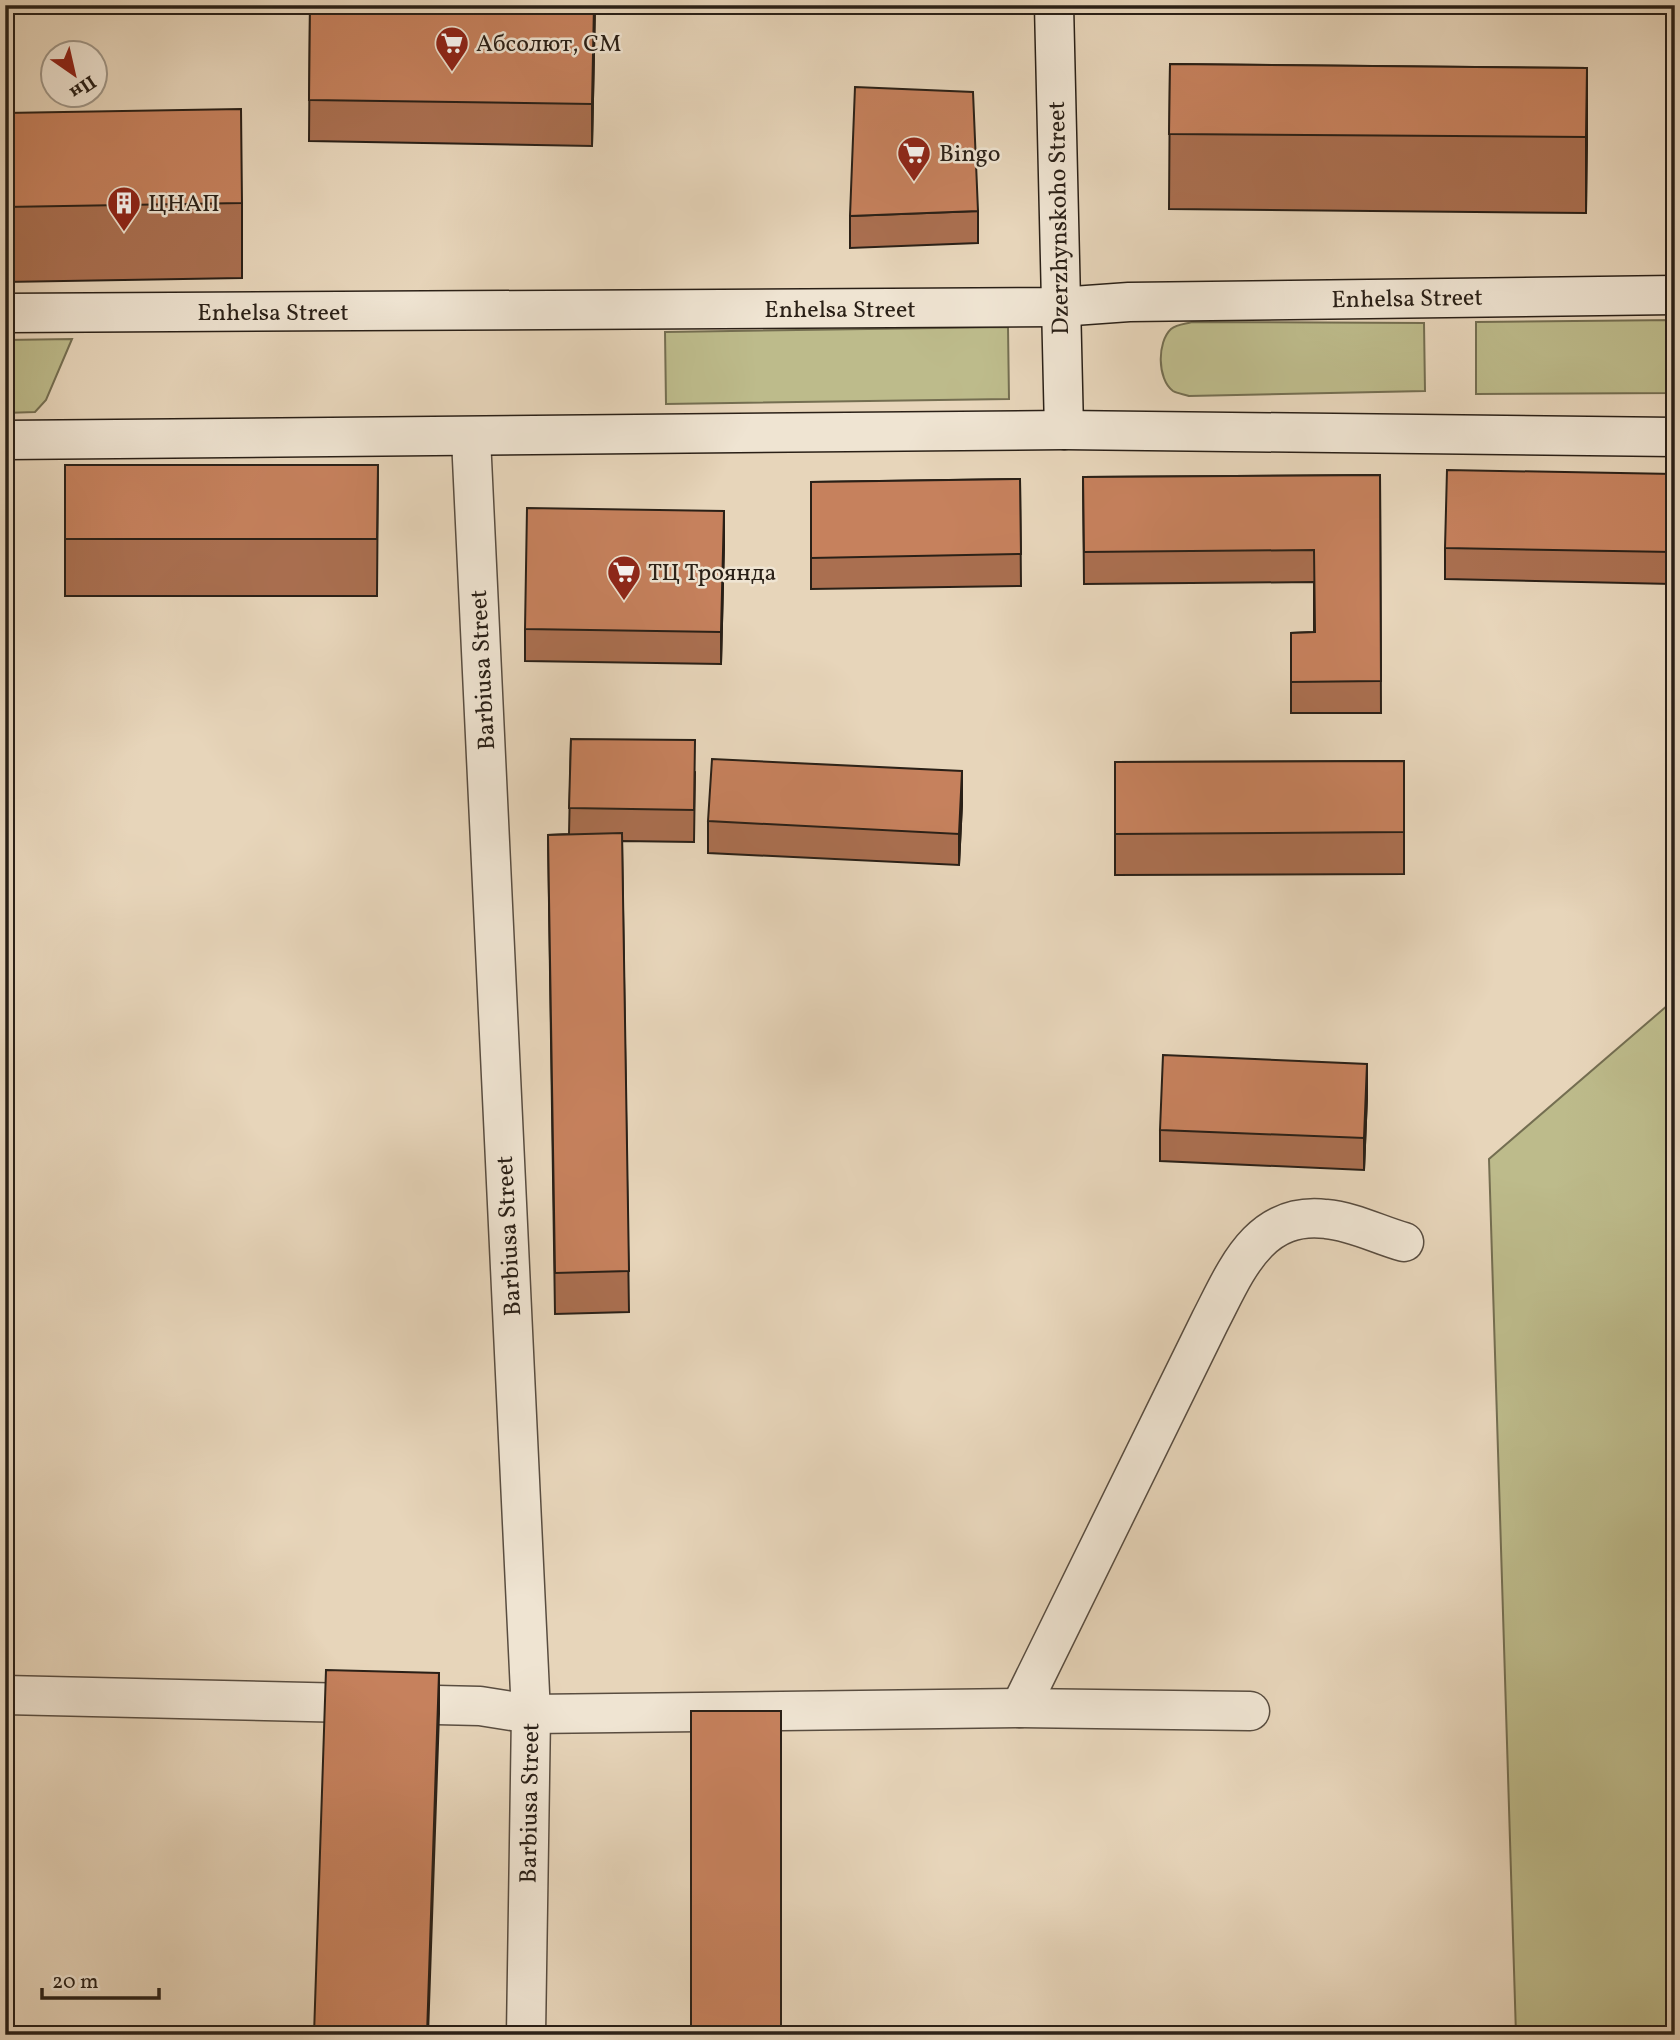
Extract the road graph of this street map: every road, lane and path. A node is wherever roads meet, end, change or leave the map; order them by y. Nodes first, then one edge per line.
1 (1054, 5) edge
2 (1675, 295) edge
3 (1059, 307) junction
4 (5, 313) edge
5 (1064, 430) junction
6 (1675, 437) edge
7 (471, 438) junction
8 (5, 440) edge
9 (1404, 1242) dead end
10 (5, 1695) edge
11 (1020, 1708) junction
12 (1250, 1711) dead end
13 (531, 1714) junction
14 (526, 2035) edge

1 - 3 street, Dzerzhynskoho Street
2 - 3 street, Enhelsa Street
3 - 4 street, Enhelsa Street
3 - 5 street, Dzerzhynskoho Street
5 - 6 street
5 - 7 street
7 - 8 street
7 - 13 street, Barbiusa Street
9 - 11 street
10 - 13 street
11 - 12 street
11 - 13 street
13 - 14 street, Barbiusa Street

